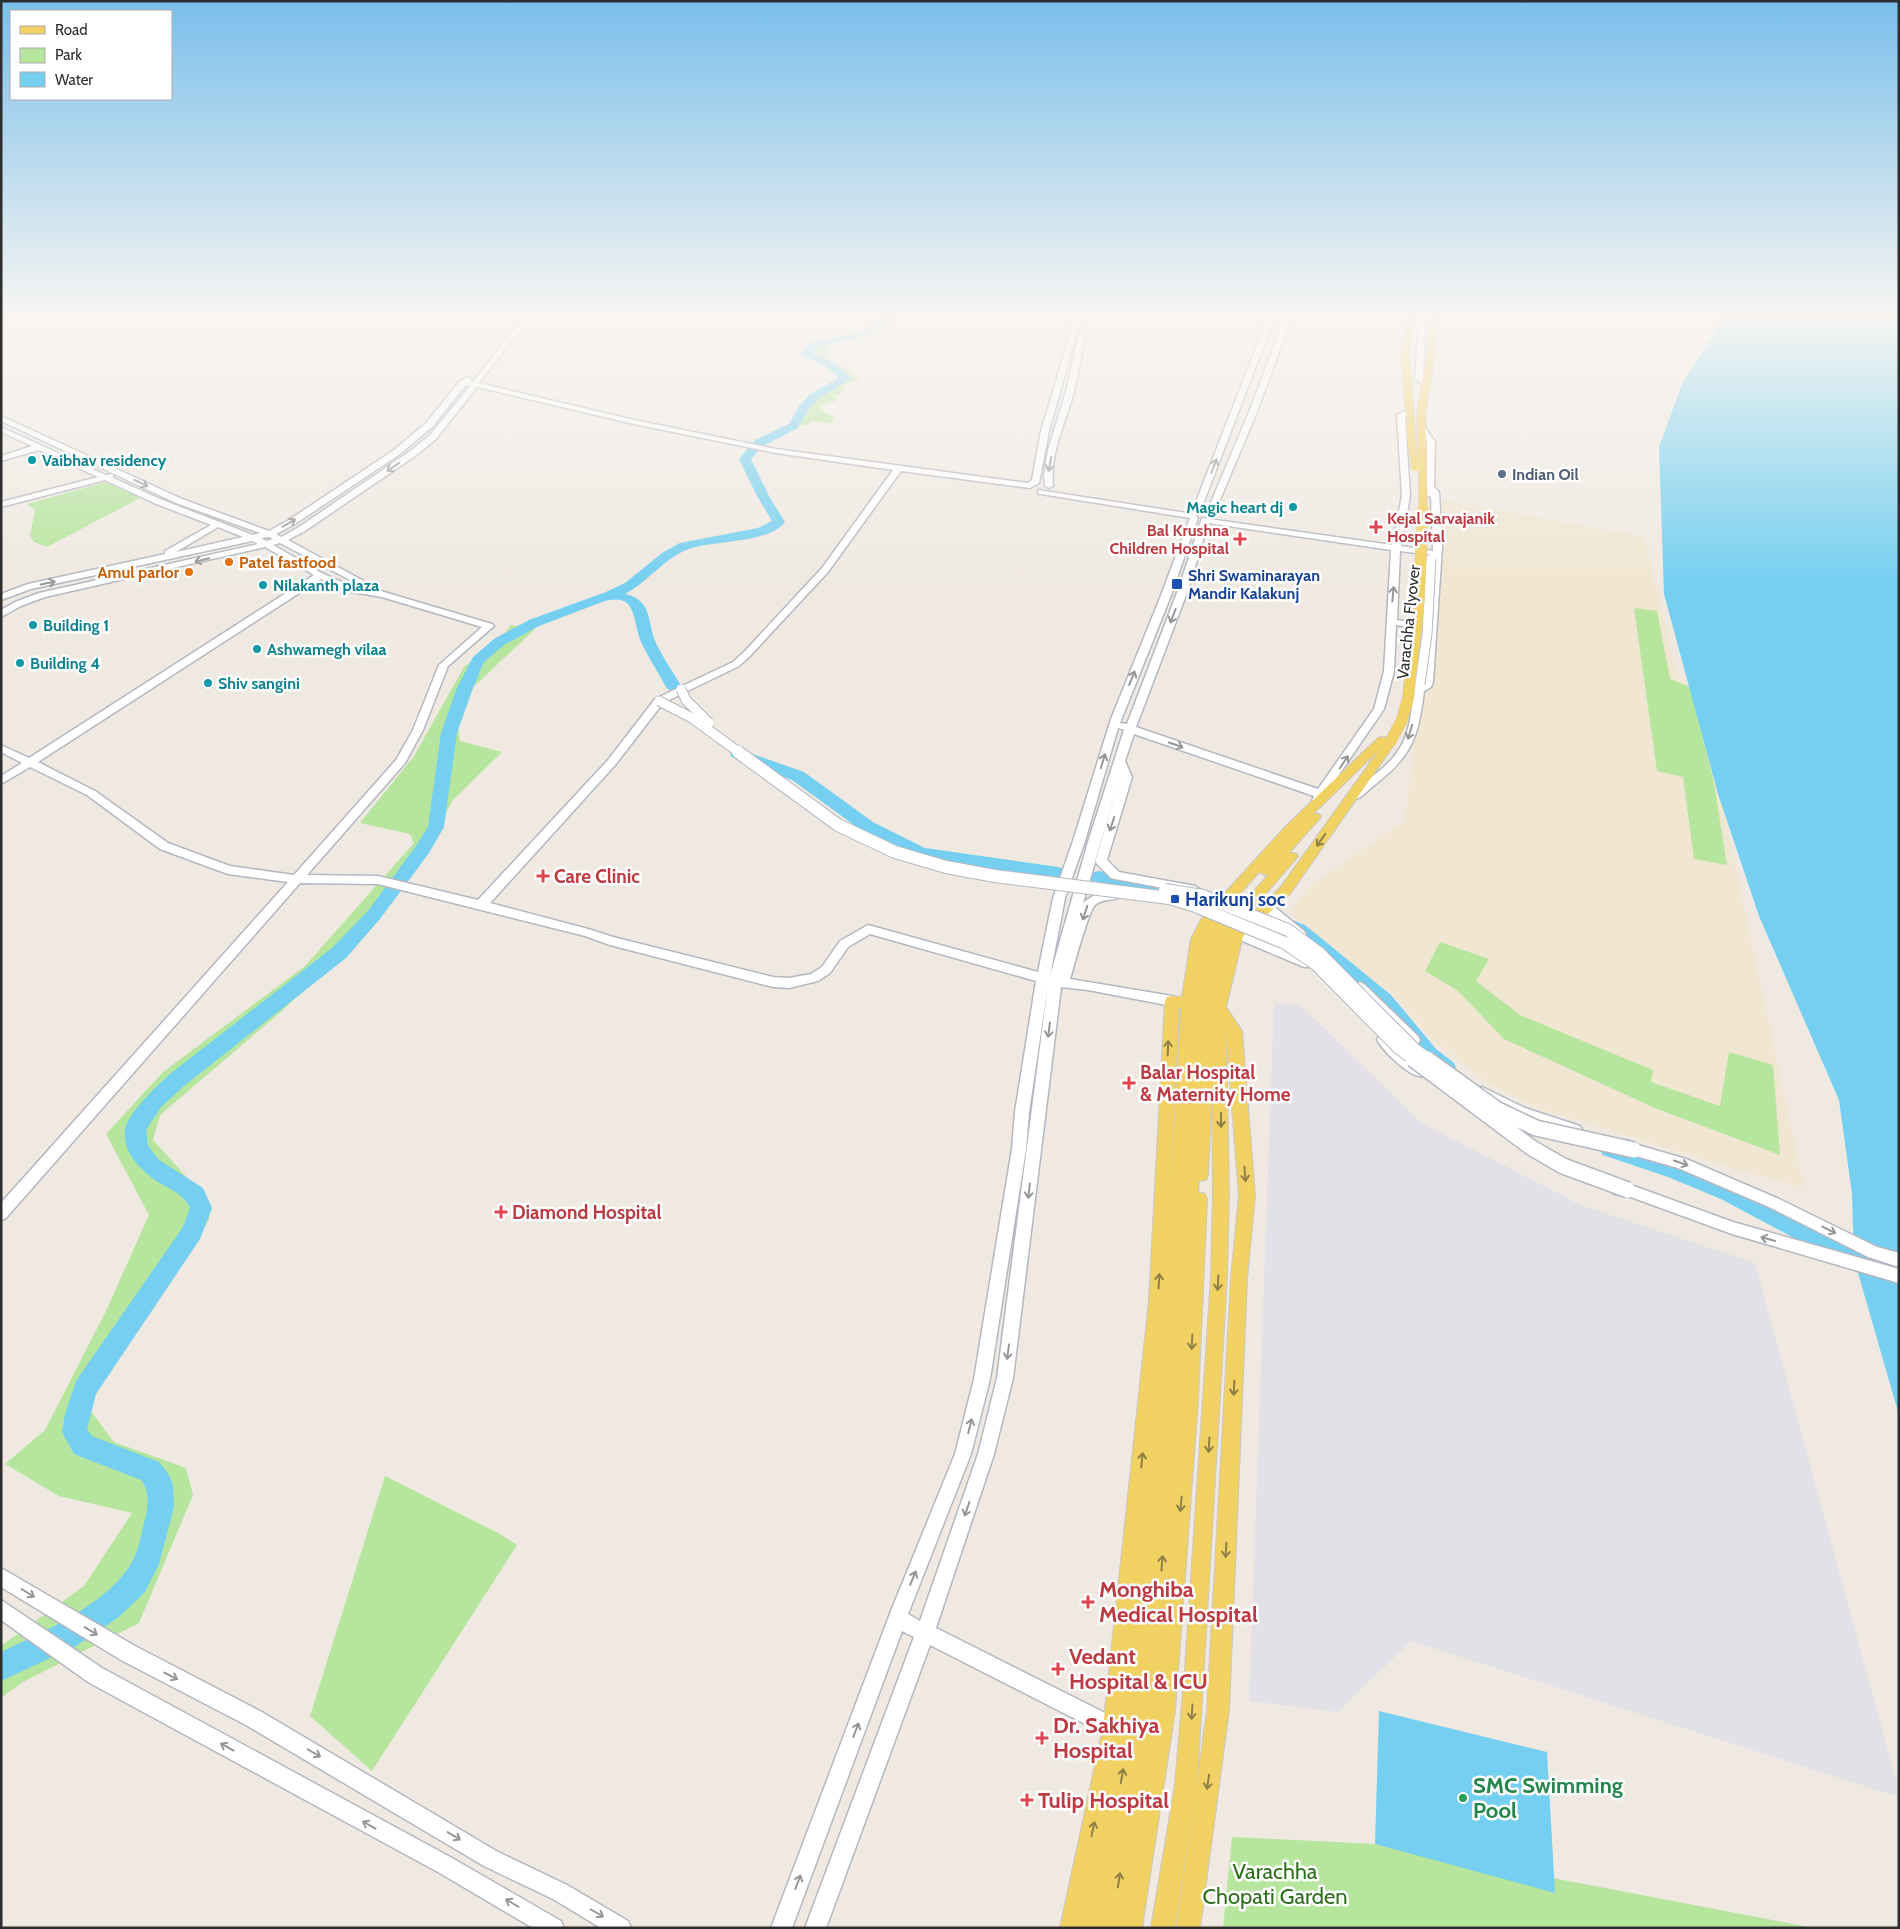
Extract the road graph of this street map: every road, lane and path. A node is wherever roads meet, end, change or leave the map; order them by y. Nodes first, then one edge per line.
1 (446, 404) edge
2 (459, 404) edge
3 (559, 404) edge
4 (1053, 404) edge
5 (1066, 404) edge
6 (1238, 404) edge
7 (1256, 404) edge
8 (1408, 404) edge
9 (1423, 404) edge
10 (1409, 411) junction
11 (1, 418) edge
12 (1421, 428) junction
13 (1, 429) edge
14 (1417, 442) junction
15 (39, 447) junction
16 (1, 459) edge
17 (898, 469) junction
18 (119, 473) junction
19 (108, 477) junction
20 (1430, 487) junction
21 (1042, 488) junction
22 (1, 505) edge
23 (1194, 514) junction
24 (1208, 517) junction
25 (216, 525) junction
26 (270, 534) junction
27 (256, 539) junction
28 (281, 540) junction
29 (267, 545) junction
30 (1396, 546) junction
31 (1431, 554) junction
32 (157, 560) junction
33 (320, 575) junction
34 (1169, 587) junction
35 (21, 589) junction
36 (1183, 590) junction
37 (384, 594) junction
38 (1, 597) edge
39 (29, 599) junction
40 (1, 614) edge
41 (1392, 622) junction
42 (1432, 628) junction
43 (1420, 687) junction
44 (681, 689) junction
45 (659, 701) junction
46 (1115, 724) junction
47 (1130, 729) junction
48 (1386, 741) junction
49 (1, 748) edge
50 (29, 762) junction
51 (1120, 762) junction
52 (1, 781) edge
53 (1349, 800) junction
54 (1317, 801) junction
55 (1336, 818) junction
56 (296, 880) junction
57 (1203, 896) junction
58 (481, 905) junction
59 (1193, 905) junction
60 (1267, 907) junction
61 (1237, 934) junction
62 (1057, 979) junction
63 (1197, 1005) junction
64 (1634, 1150) junction
65 (1628, 1190) junction
66 (1, 1214) edge
67 (1899, 1260) edge
68 (1899, 1276) edge
69 (1, 1576) edge
70 (1, 1609) edge
71 (898, 1619) junction
72 (926, 1631) junction
73 (1114, 1728) junction
74 (554, 1928) edge
75 (621, 1928) edge
76 (781, 1928) edge
77 (815, 1928) edge
78 (1072, 1928) edge
79 (1096, 1928) edge
80 (1112, 1928) edge
81 (1130, 1928) edge
82 (1163, 1928) edge
83 (1188, 1928) edge

26 -> 1 street
2 -> 28 street
3 - 17 street
4 - 21 street
5 -> 21 street
23 -> 6 street
7 - 24 street
8 - 10 main road, Varachha Flyover
9 - 12 main road, Varachha Flyover
10 - 14 main road, Varachha Flyover
10 - 30 street
11 - 18 street
12 - 14 main road, Varachha Flyover
12 - 20 street
13 - 15 street
14 - 48 main road, Varachha Flyover, bridge
15 - 16 street
15 - 19 street
17 - 21 street
17 - 44 street
18 - 19 street
18 -> 26 street
19 - 22 street
19 - 25 street
20 - 31 street
20 - 42 street
21 - 23 street
23 - 24 street
23 - 34 street
24 - 30 street
24 - 36 street
25 - 27 street
25 - 32 street
26 - 27 street
26 - 28 street
27 - 29 street
27 - 32 street
28 - 29 street
28 - 37 street
29 - 33 street
29 -> 39 street
30 - 31 street
41 -> 30 street
31 - 43 street, bridge
35 -> 32 street
33 - 37 street
33 - 50 street
34 - 36 street
46 -> 34 street
35 - 38 street
35 - 39 street
36 -> 47 street
37 - 56 street
39 - 40 street
41 - 42 street
54 -> 41 street
42 - 43 street
43 -> 53 street
44 - 45 street
44 - 57 street, bridge
45 - 58 street
45 - 59 street, bridge
46 - 47 street
62 -> 46 street
47 - 51 street
47 -> 54 street
48 - 53 main road, Varachha Flyover
48 - 54 main road, Varachha Flyover
49 - 50 street
50 - 52 street
50 - 56 street
51 -> 57 street
51 - 62 street
53 - 55 main road, Varachha Flyover
54 - 63 main road
54 - 63 main road, Varachha Flyover
55 -> 60 main road, Varachha Flyover
55 - 63 main road
56 - 58 street
56 - 66 street
57 - 64 street, bridge
58 - 62 street
59 -> 62 street
59 - 65 street, bridge
60 - 61 main road, Varachha Flyover
60 - 64 street, bridge
61 - 63 main road
61 - 65 street
62 - 63 street
71 -> 62 street
62 -> 72 street
73 -> 63 main road
79 -> 63 main road
80 -> 63 main road
63 -> 81 main road
63 -> 82 main road
63 -> 83 main road
64 -> 67 street
68 -> 65 street
69 -> 75 street
74 -> 70 street
71 - 72 street
76 -> 71 street
72 - 73 street
72 - 77 street
78 -> 73 main road

